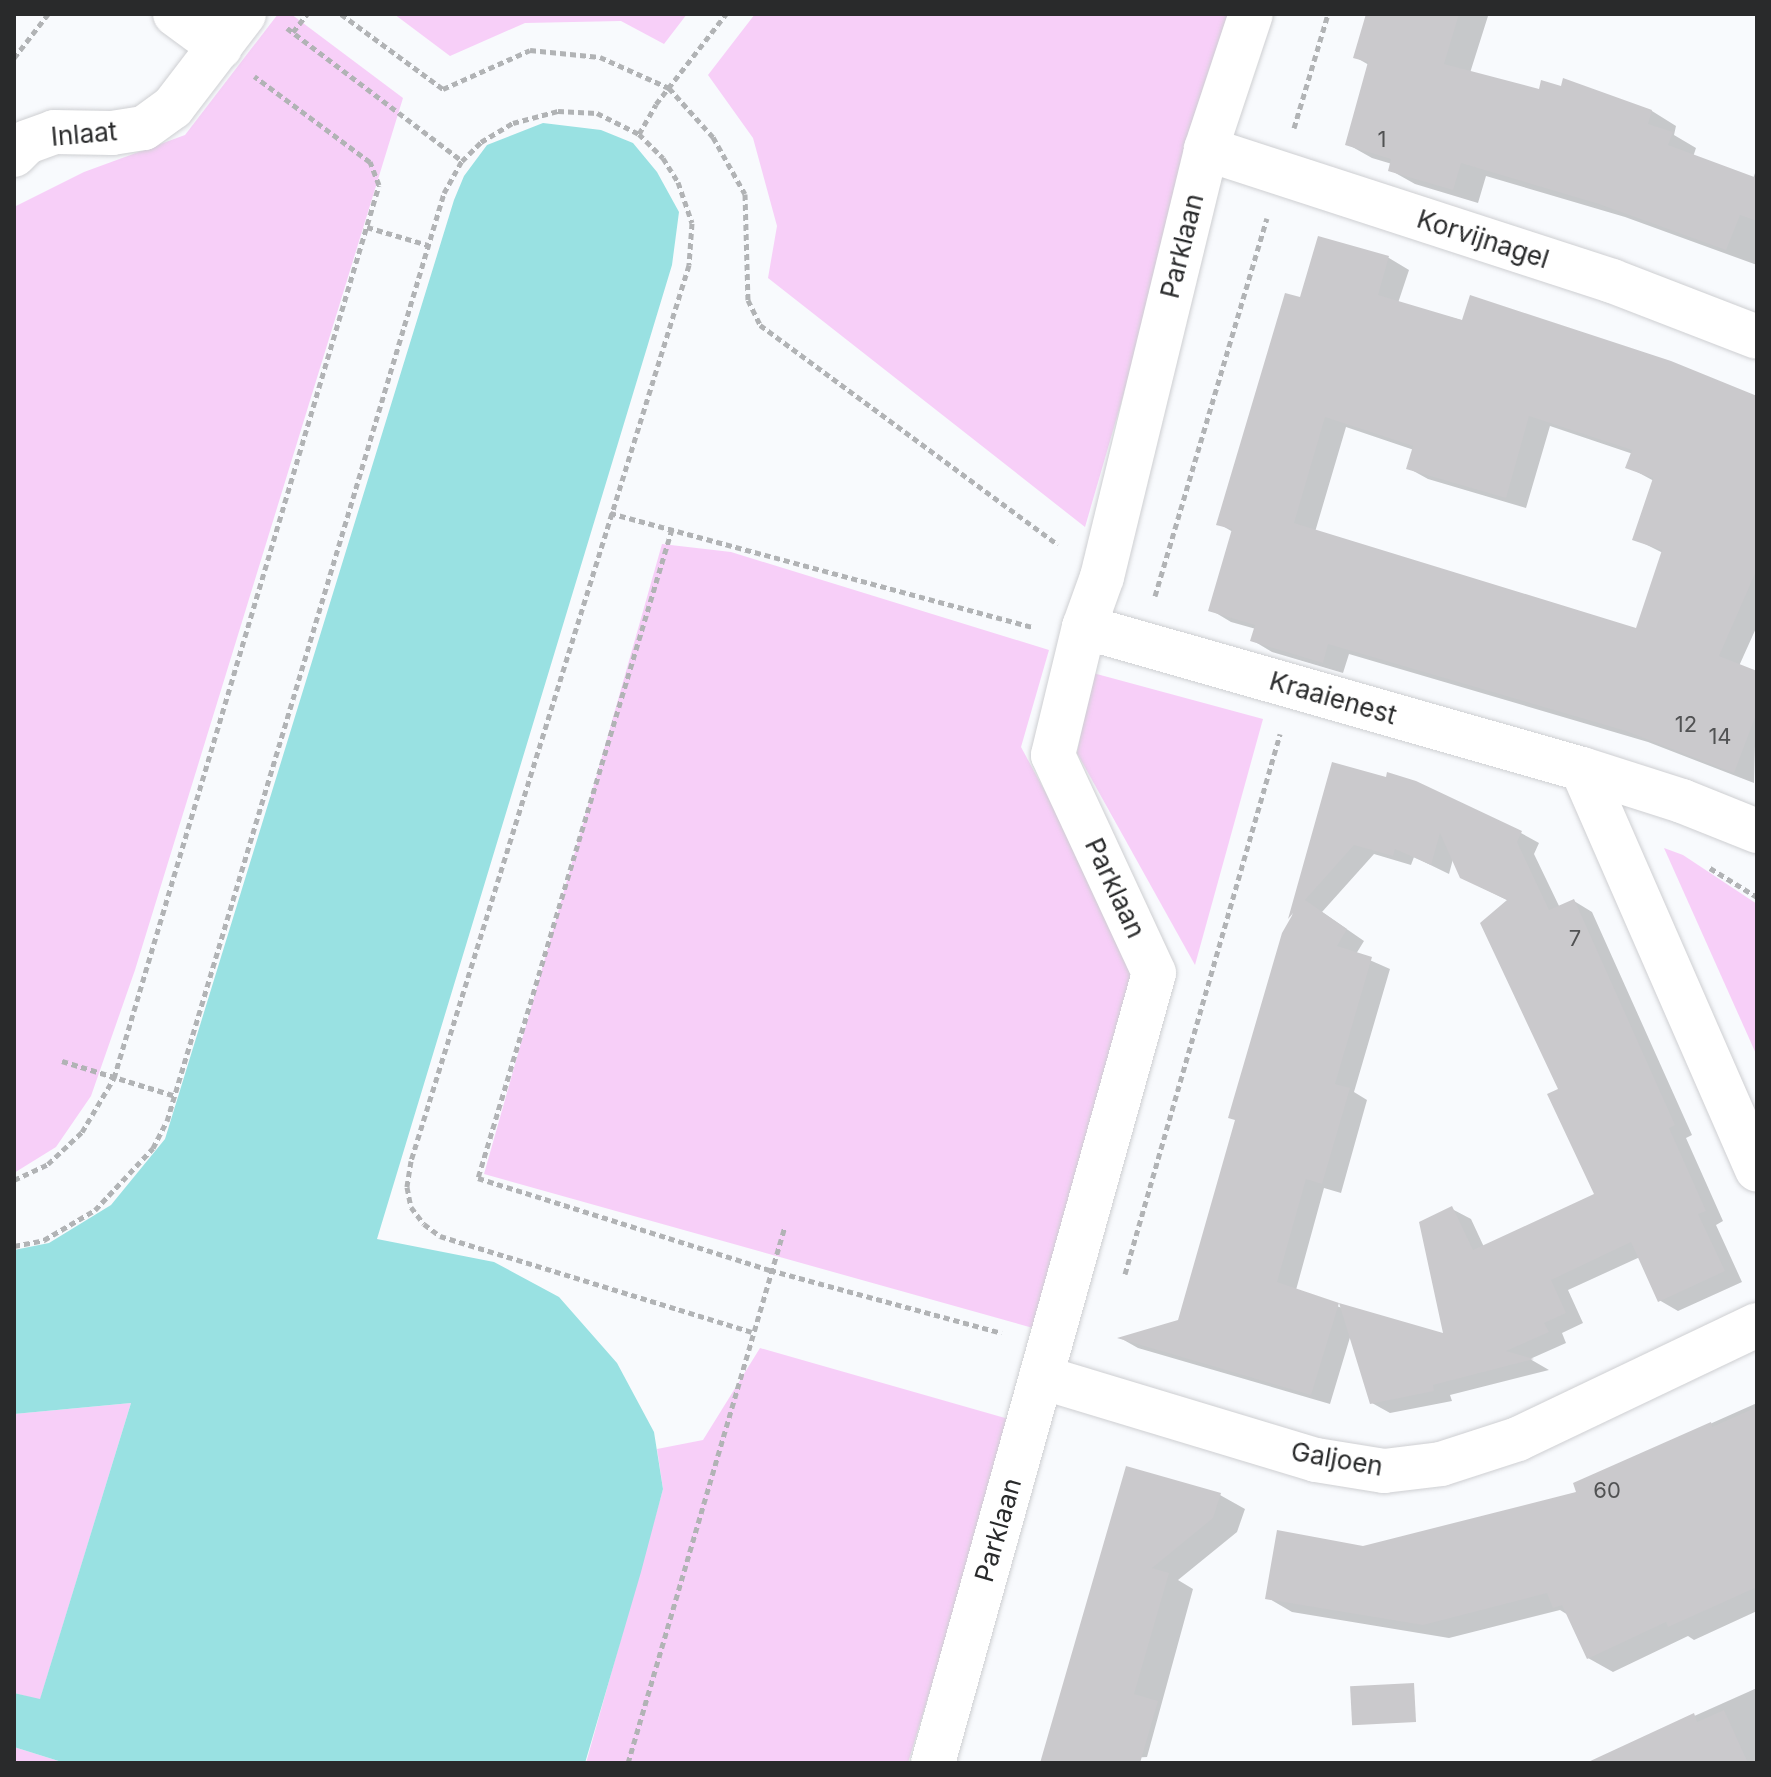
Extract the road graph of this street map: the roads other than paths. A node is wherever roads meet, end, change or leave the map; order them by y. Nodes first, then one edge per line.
1 (175, 14) edge
2 (1251, 14) edge
3 (232, 30) edge
4 (1206, 149) junction
5 (14, 155) edge
6 (1757, 337) edge
7 (1082, 633) junction
8 (1582, 769) junction
9 (1757, 831) edge
10 (1757, 1169) edge
11 (1757, 1325) edge
12 (1045, 1362) junction
13 (933, 1763) edge

1 - 3 street
2 - 4 street, Parklaan
3 - 5 street, Inlaat
4 - 6 street, Korvijnagel
4 - 7 street, Parklaan
7 - 8 street, Kraaienest
7 - 12 street, Parklaan
8 - 9 street, Kraaienest
8 - 10 street
11 - 12 street, Galjoen
12 - 13 street, Parklaan

